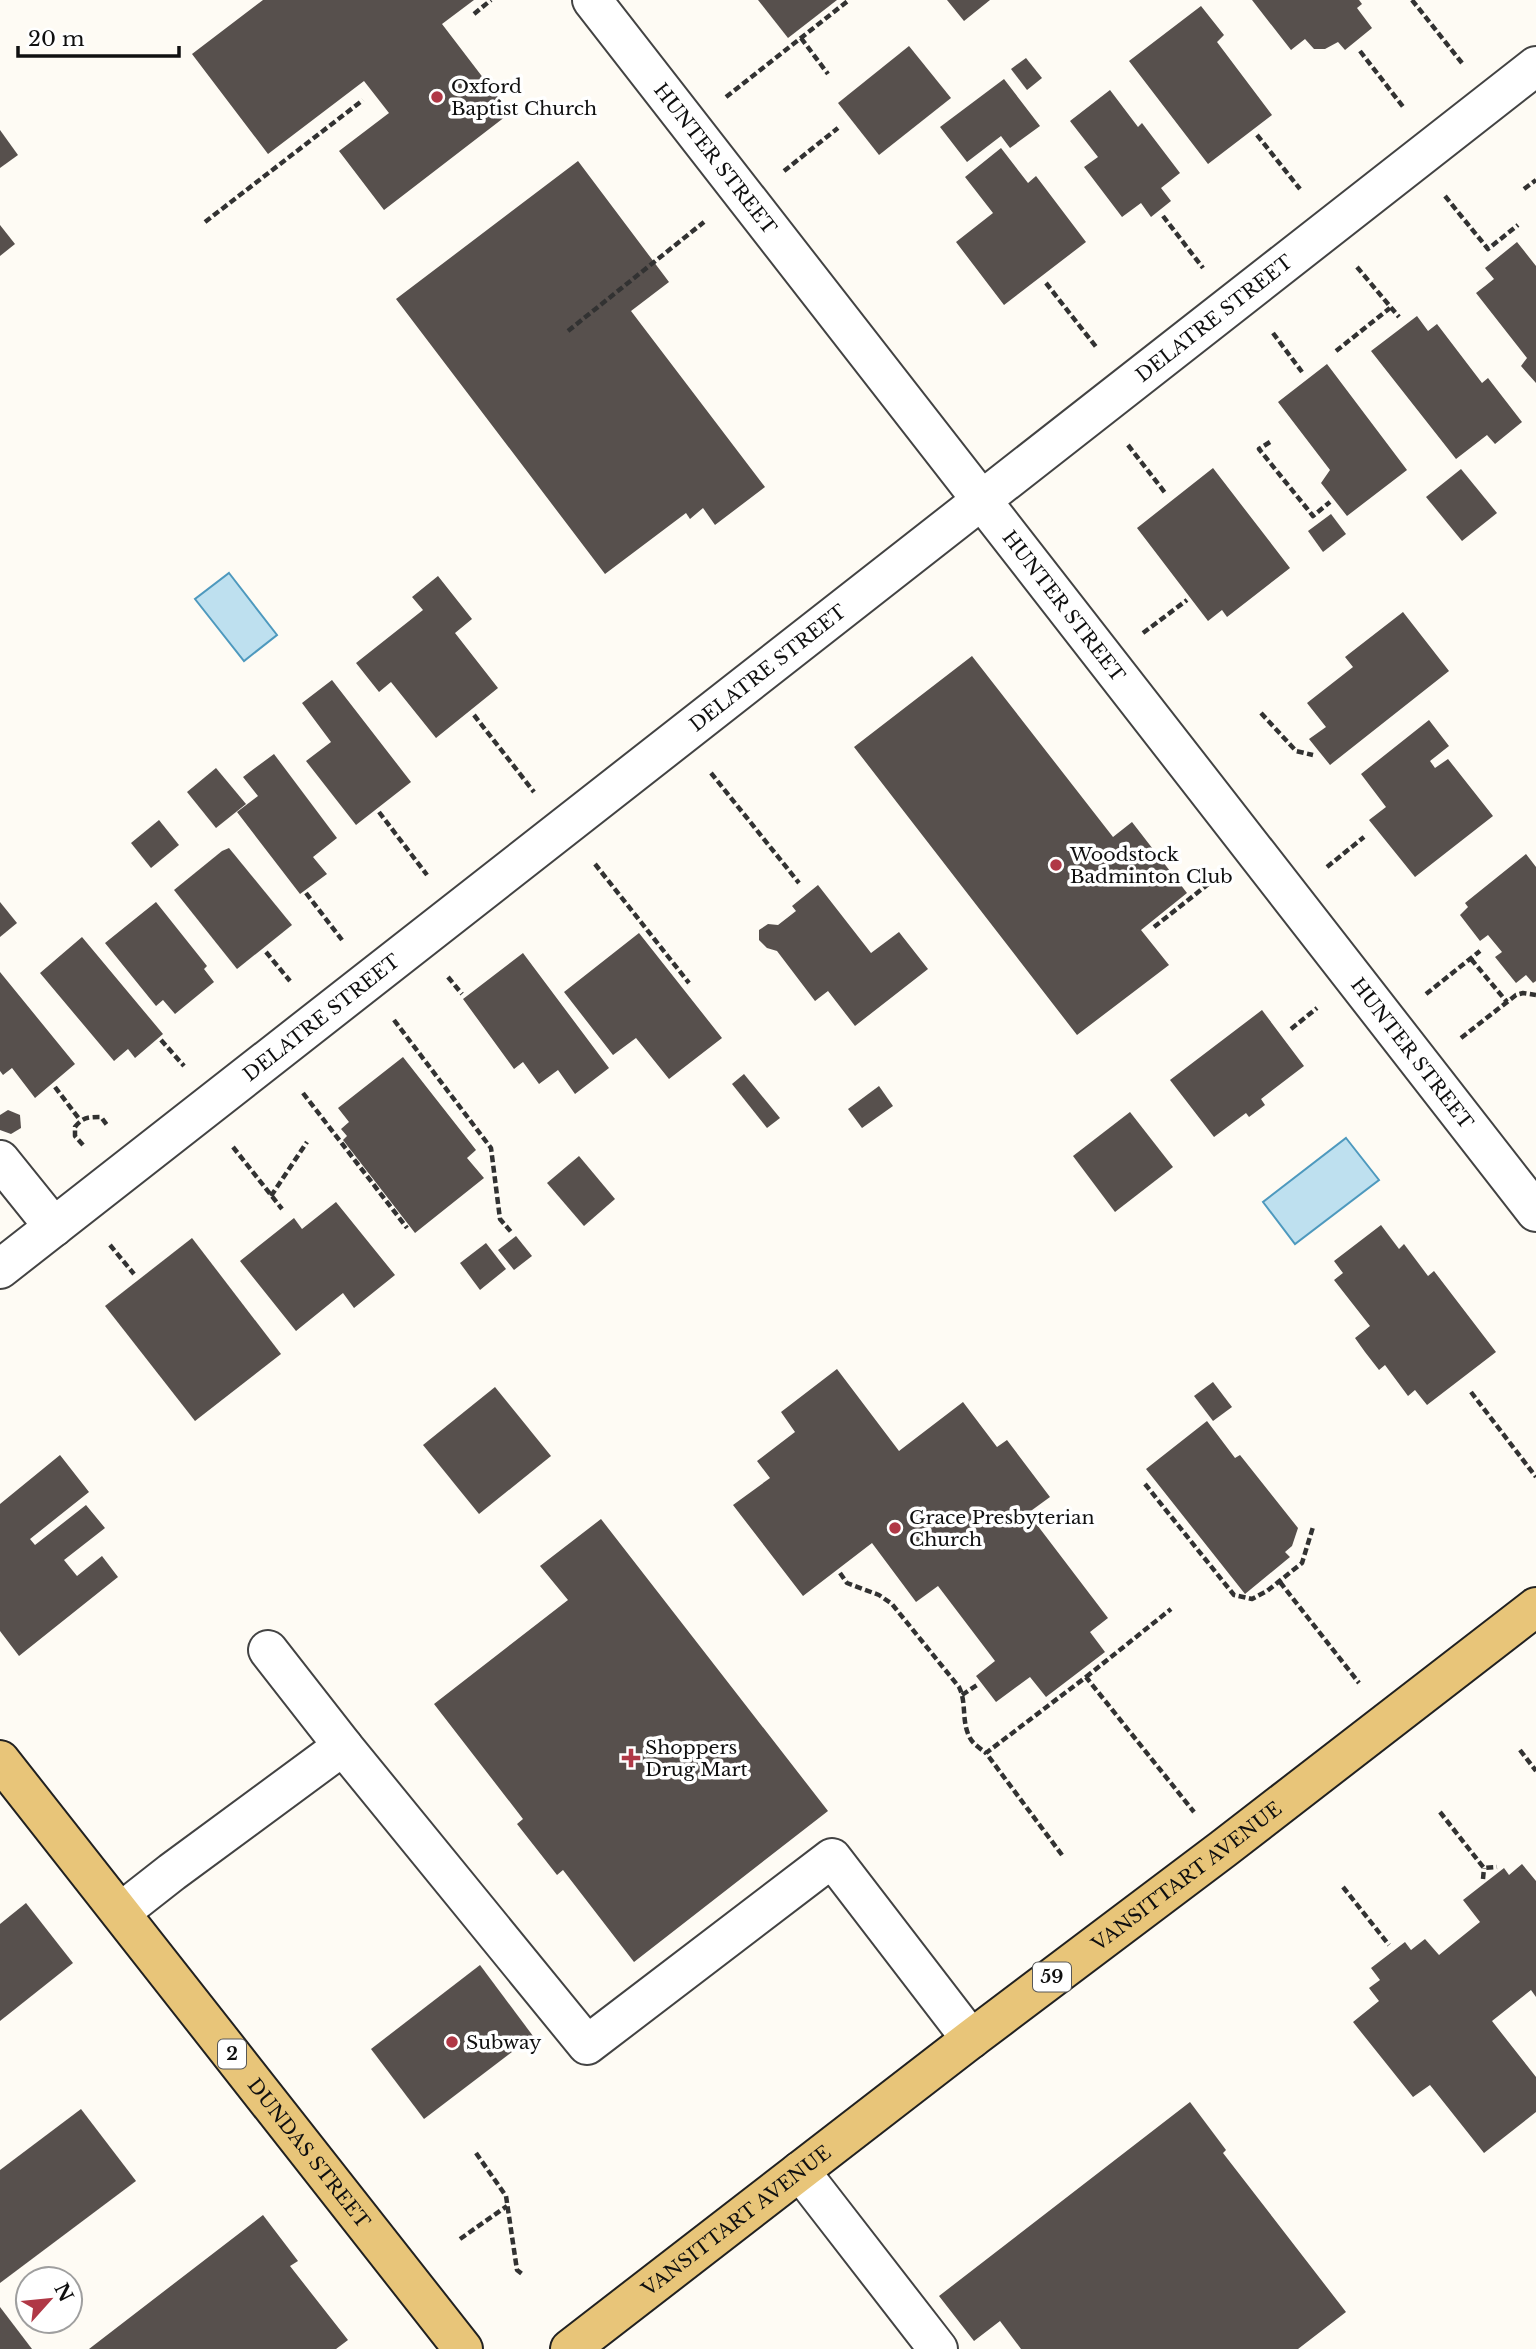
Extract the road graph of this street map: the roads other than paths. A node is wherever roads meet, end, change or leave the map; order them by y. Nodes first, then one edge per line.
1 (593, 0) edge
2 (1536, 66) edge
3 (981, 499) junction
4 (0, 1160) edge
5 (1536, 1212) edge
6 (54, 1227) junction
7 (0, 1269) edge
8 (1536, 1607) edge
9 (268, 1650) dead end
10 (343, 1746) junction
11 (0, 1760) edge
12 (121, 1912) junction
13 (971, 2039) junction
14 (800, 2171) junction
15 (463, 2349) edge
16 (570, 2349) edge
17 (938, 2349) edge

1 - 3 street, HUNTER STREET
2 - 3 street, DELATRE STREET
3 - 5 street, HUNTER STREET
3 - 6 street, DELATRE STREET
4 - 6 street
6 - 7 street, DELATRE STREET
8 - 13 main road, VANSITTART AVENUE / 59
9 - 10 street
10 - 12 street
10 - 13 street
11 - 12 main road, DUNDAS STREET / 2
12 - 15 main road, DUNDAS STREET / 2
13 - 14 main road, VANSITTART AVENUE / 59
14 - 16 main road, VANSITTART AVENUE / 59
14 - 17 street

